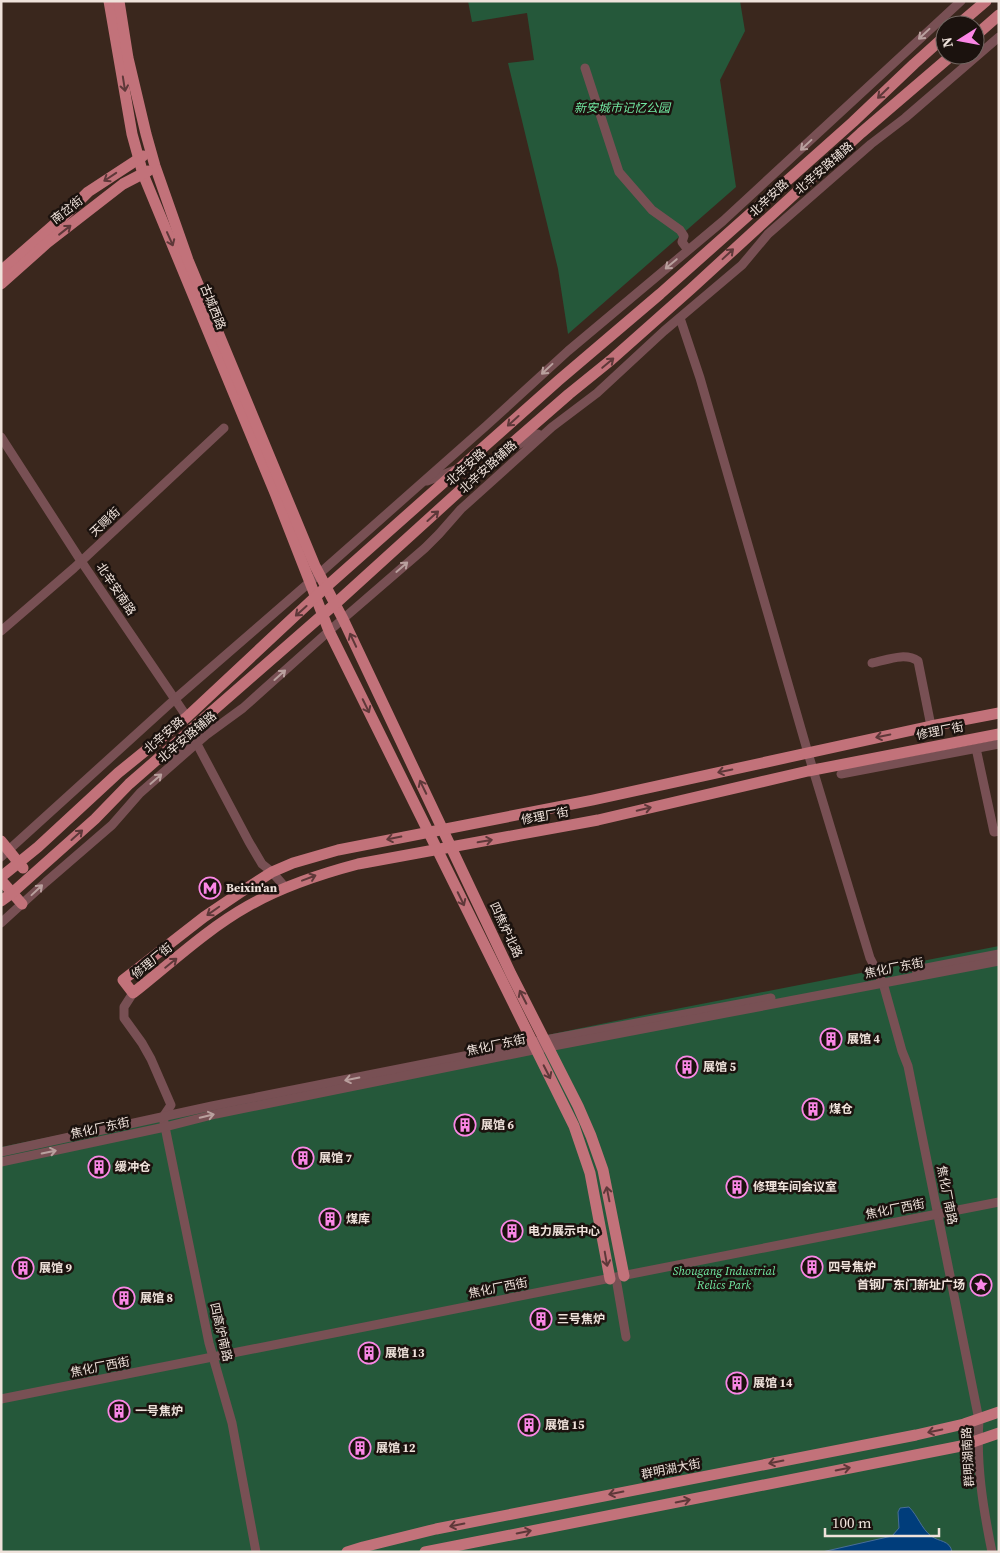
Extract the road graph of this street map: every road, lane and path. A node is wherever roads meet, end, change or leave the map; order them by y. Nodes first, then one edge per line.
1 (109, 1) edge
2 (119, 1) edge
3 (961, 1) edge
4 (986, 1) edge
5 (970, 15) edge
6 (999, 15) edge
7 (985, 27) edge
8 (999, 37) edge
9 (935, 45) edge
10 (940, 65) edge
11 (585, 68) dead end
12 (151, 151) junction
13 (139, 159) junction
14 (848, 164) junction
15 (155, 166) junction
16 (142, 174) junction
17 (806, 182) junction
18 (750, 214) junction
19 (723, 221) junction
20 (688, 250) junction
21 (1, 271) edge
22 (1, 284) edge
23 (680, 318) junction
24 (486, 426) junction
25 (552, 427) junction
26 (224, 428) dead end
27 (1, 437) edge
28 (494, 438) junction
29 (499, 456) junction
30 (462, 467) junction
31 (419, 485) junction
32 (81, 561) junction
33 (315, 578) junction
34 (326, 587) junction
35 (316, 597) junction
36 (335, 604) junction
37 (322, 615) junction
38 (343, 619) junction
39 (1, 631) edge
40 (329, 631) junction
41 (872, 663) dead end
42 (175, 698) junction
43 (999, 713) edge
44 (187, 717) junction
45 (931, 726) junction
46 (999, 734) edge
47 (197, 744) junction
48 (999, 744) edge
49 (976, 748) junction
50 (808, 753) junction
51 (152, 764) junction
52 (813, 770) junction
53 (841, 774) dead end
54 (442, 829) junction
55 (999, 831) edge
56 (427, 832) junction
57 (1, 841) edge
58 (451, 847) junction
59 (436, 850) junction
60 (5, 854) edge
61 (18, 864) junction
62 (272, 872) junction
63 (31, 877) junction
64 (1, 879) edge
65 (285, 887) junction
66 (12, 893) junction
67 (1, 901) edge
68 (22, 904) junction
69 (1, 923) edge
70 (999, 954) edge
71 (999, 961) edge
72 (882, 980) junction
73 (133, 993) junction
74 (547, 1043) junction
75 (534, 1046) junction
76 (163, 1117) junction
77 (165, 1127) junction
78 (1, 1152) edge
79 (1, 1162) edge
80 (999, 1202) edge
81 (938, 1214) junction
82 (616, 1278) junction
83 (626, 1337) dead end
84 (213, 1358) junction
85 (1, 1399) edge
86 (999, 1412) edge
87 (979, 1420) junction
88 (999, 1433) edge
89 (978, 1440) junction
90 (256, 1552) edge
91 (348, 1552) edge
92 (424, 1552) edge
93 (992, 1552) edge

1 -> 13 main road, 古城西路
2 - 12 main road, 古城西路
3 -> 19 street
4 - 5 main road
6 - 7 main road
8 - 14 street, 北辛安路辅路
9 -> 18 main road, 北辛安路
10 - 17 main road, 北辛安路
11 - 20 street
12 - 13 main road, 南岔街
12 - 15 main road, 古城西路
13 - 16 main road, 古城西路
13 -> 21 main road, 南岔街
14 - 17 street
14 - 23 street, 北辛安路辅路
15 - 16 main road, 南岔街
15 - 33 main road, 古城西路
22 -> 16 main road, 南岔街
16 -> 33 main road, 古城西路
29 -> 17 main road, 北辛安路
18 - 19 street
18 -> 28 main road, 北辛安路
19 - 20 street
20 -> 24 street
23 - 25 street, 北辛安路辅路
23 - 50 street, 焦化厂南路
24 - 28 street
24 - 31 street
25 - 29 street
38 -> 25 street, 北辛安路辅路
26 - 32 street, 天赐街
27 - 32 street, 北辛安南路
28 - 30 main road, 北辛安路
36 -> 29 main road, 北辛安路
30 - 31 street
30 - 34 main road, 北辛安路
31 - 33 street
32 - 39 street, 天赐街
32 - 42 street, 北辛安南路
33 - 34 main road, 古城西路
33 - 35 main road, 古城西路
33 - 42 street
34 - 35 main road, 北辛安路
34 - 36 main road, 古城西路
35 - 37 main road, 古城西路
35 -> 44 main road, 北辛安路
36 - 37 main road, 北辛安路
36 - 38 main road, 四焦炉北路
37 - 40 main road, 四焦炉北路
37 - 51 main road, 北辛安路
38 - 40 street, 北辛安路辅路
54 -> 38 main road, 四焦炉北路
47 -> 40 street, 北辛安路辅路
40 -> 56 main road, 四焦炉北路
41 - 45 street
42 - 44 street, 北辛安南路
42 - 60 street
43 - 45 main road, 修理厂街
44 - 61 main road, 北辛安路
45 -> 50 main road, 修理厂街
46 - 52 main road, 修理厂街
47 - 51 street
47 - 62 street
68 -> 47 street, 北辛安路辅路
48 - 49 street
49 - 53 street
49 - 55 street
50 - 52 street, 焦化厂南路
50 -> 54 main road, 修理厂街
63 -> 51 main road, 北辛安路
58 -> 52 main road, 修理厂街
52 - 72 street, 焦化厂南路
54 - 56 main road, 修理厂街
54 - 58 main road, 四焦炉北路
56 - 59 main road, 四焦炉北路
56 -> 62 main road, 修理厂街
57 - 60 main road
58 - 59 main road, 修理厂街
74 -> 58 main road, 四焦炉北路
65 -> 59 main road, 修理厂街
59 -> 75 main road, 四焦炉北路
60 - 61 main road
61 - 63 main road
61 - 64 main road, 北辛安路
62 - 65 street
62 -> 73 main road, 修理厂街
63 - 66 main road, 北辛安路
64 - 66 main road
73 -> 65 main road, 修理厂街
66 - 67 main road, 北辛安路
66 - 68 main road
68 - 69 street, 北辛安路辅路
70 - 72 street, 焦化厂东街
71 - 72 street, 焦化厂东街
72 - 74 street, 焦化厂东街
72 - 81 street, 焦化厂南路
73 - 76 street
74 - 75 street, 焦化厂东街
82 -> 74 main road, 四焦炉北路
75 -> 76 street, 焦化厂东街
77 -> 75 street, 焦化厂东街
75 -> 82 main road, 四焦炉北路
76 - 77 street, 四高炉南路
76 - 78 street, 焦化厂东街
79 -> 77 street, 焦化厂东街
77 - 84 street, 四高炉南路
80 - 81 street, 焦化厂西街
81 - 82 street, 焦化厂西街
81 - 87 street, 焦化厂南路
82 - 83 street
82 - 84 street, 焦化厂西街
84 - 85 street, 焦化厂西街
84 - 90 street, 四高炉南路
86 - 87 main road, 群明湖大街
87 - 89 street, 群明湖南路
87 -> 91 main road, 群明湖大街
88 - 89 main road
92 -> 89 main road
89 - 93 street, 群明湖南路

